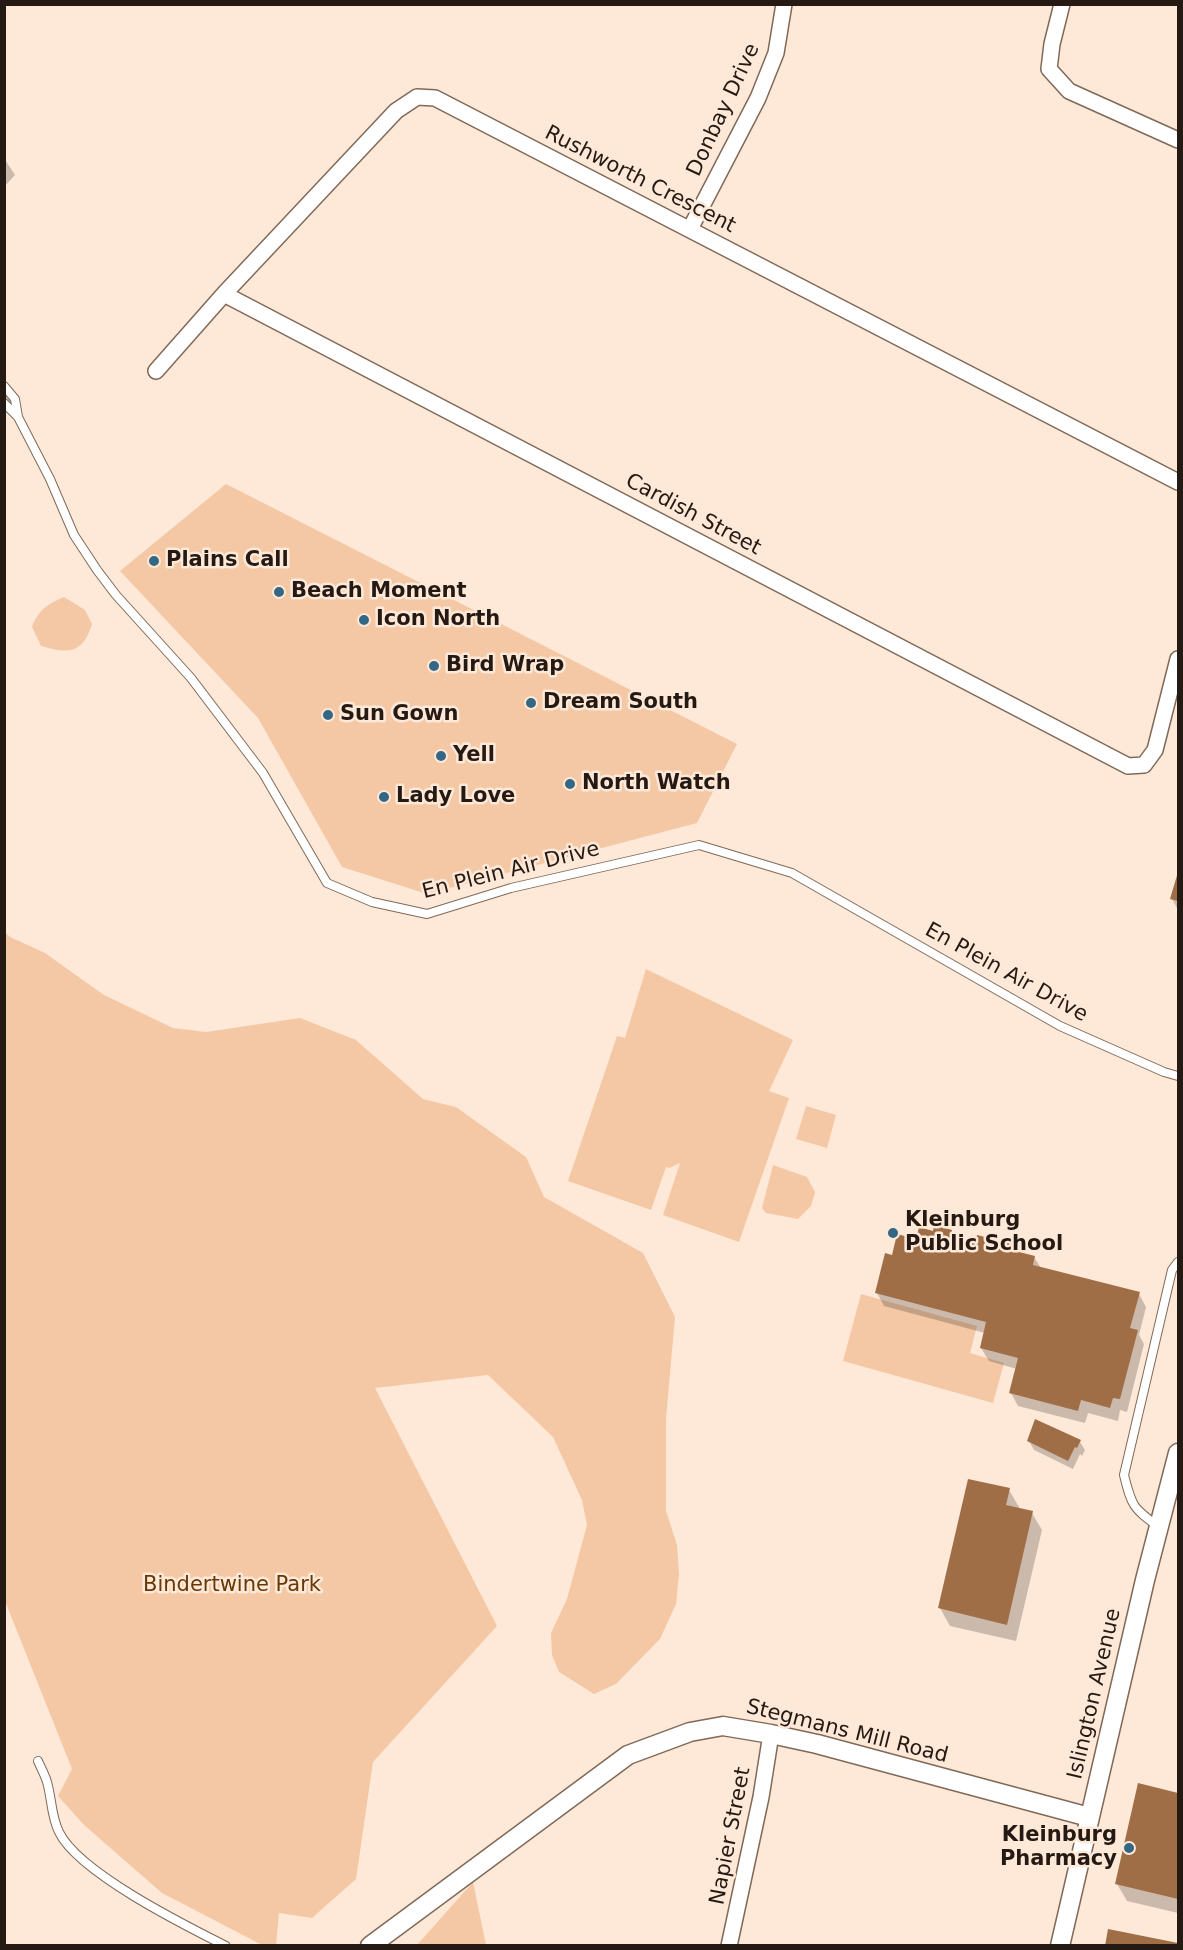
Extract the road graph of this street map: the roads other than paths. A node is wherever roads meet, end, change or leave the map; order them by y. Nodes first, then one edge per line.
1 (784, 4) edge
2 (1062, 4) edge
3 (1179, 140) edge
4 (690, 229) junction
5 (224, 294) junction
6 (156, 371) dead end
7 (4, 386) edge
8 (4, 403) edge
9 (18, 417) junction
10 (1179, 482) edge
11 (1179, 659) edge
12 (1179, 1076) edge
13 (1179, 1262) edge
14 (1179, 1453) edge
15 (1160, 1527) junction
16 (771, 1734) junction
17 (38, 1761) dead end
18 (1089, 1818) junction
19 (226, 1946) edge
20 (370, 1946) edge
21 (729, 1946) edge
22 (1060, 1946) edge

1 - 4 street, Donbay Drive
2 - 3 street
4 - 5 street, Rushworth Crescent
4 - 10 street, Rushworth Crescent
5 - 6 street, Rushworth Crescent
5 - 11 street, Cardish Street
7 - 9 lane
8 - 9 lane
9 - 12 lane, En Plein Air Drive
13 - 15 lane
14 - 15 street, Islington Avenue
15 - 18 street, Islington Avenue
16 - 18 street, Stegmans Mill Road
16 - 20 street, Stegmans Mill Road
16 - 21 street, Napier Street
17 - 19 lane
18 - 22 street, Islington Avenue

